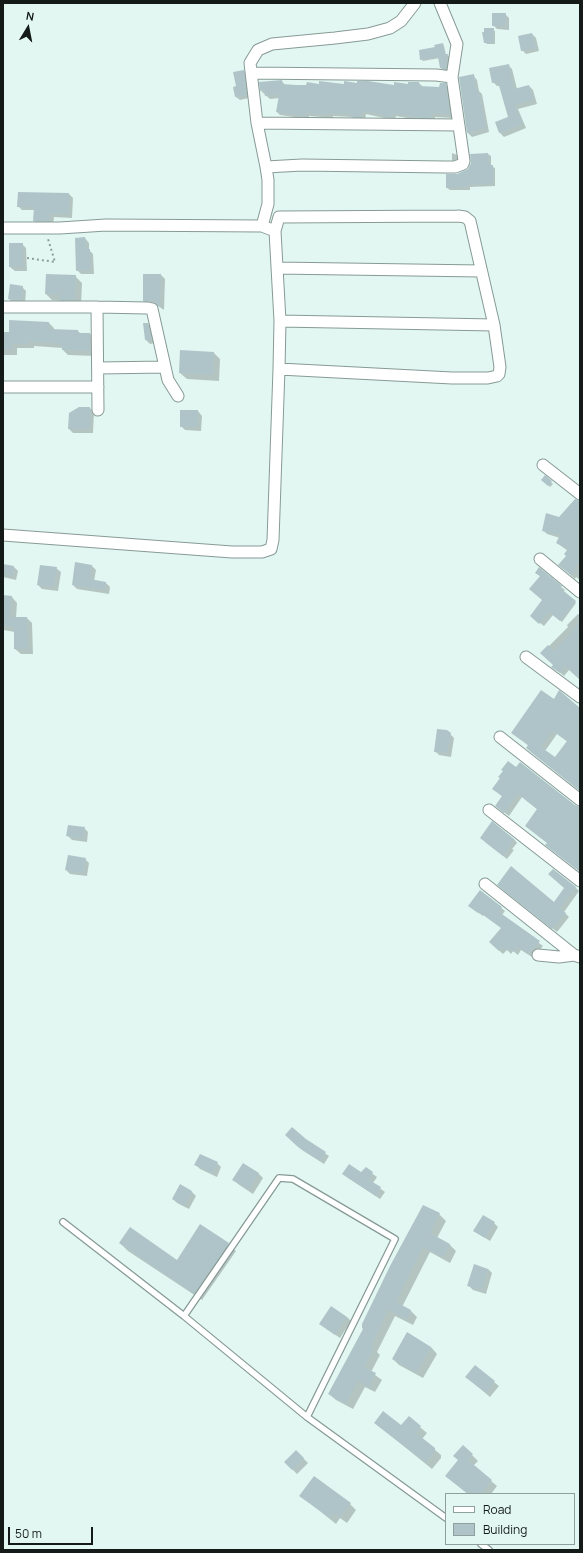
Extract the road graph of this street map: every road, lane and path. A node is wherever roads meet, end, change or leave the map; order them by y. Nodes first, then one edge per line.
1 (415, 3) edge
2 (440, 3) edge
3 (252, 73) junction
4 (452, 77) junction
5 (257, 123) junction
6 (459, 125) junction
7 (266, 167) junction
8 (262, 226) junction
9 (3, 228) edge
10 (44, 228) junction
11 (275, 231) junction
12 (27, 258) dead end
13 (277, 268) junction
14 (482, 271) junction
15 (96, 307) junction
16 (3, 308) edge
17 (280, 321) junction
18 (494, 325) junction
19 (165, 367) junction
20 (98, 368) junction
21 (279, 369) junction
22 (3, 387) edge
23 (98, 387) junction
24 (178, 396) dead end
25 (98, 410) dead end
26 (543, 464) dead end
27 (580, 494) edge
28 (3, 535) edge
29 (540, 559) dead end
30 (580, 592) edge
31 (526, 657) dead end
32 (580, 697) edge
33 (500, 737) dead end
34 (580, 800) edge
35 (489, 810) dead end
36 (580, 882) edge
37 (485, 884) dead end
38 (538, 955) dead end
39 (577, 956) edge
40 (63, 1222) dead end
41 (184, 1316) junction
42 (307, 1417) junction
43 (445, 1517) edge

1 - 3 street
2 - 4 street
3 - 4 street
3 - 5 street
4 - 6 street
5 - 6 street
5 - 7 street
6 - 7 street
7 - 8 street
8 - 10 street
8 - 11 street
9 - 10 street
10 - 12 path
11 - 13 street
11 - 14 street
13 - 14 street
13 - 17 street
14 - 18 street
15 - 16 street
15 - 19 street
15 - 20 street
17 - 18 street
17 - 21 street
18 - 21 street
19 - 20 street
19 - 24 street
20 - 23 street
21 - 28 street
22 - 23 street
23 - 25 street
26 - 27 street
29 - 30 street
31 - 32 street
33 - 34 street
35 - 36 street
37 - 39 street
38 - 39 street
40 - 41 lane
41 - 42 lane
41 - 42 lane
42 - 43 lane

